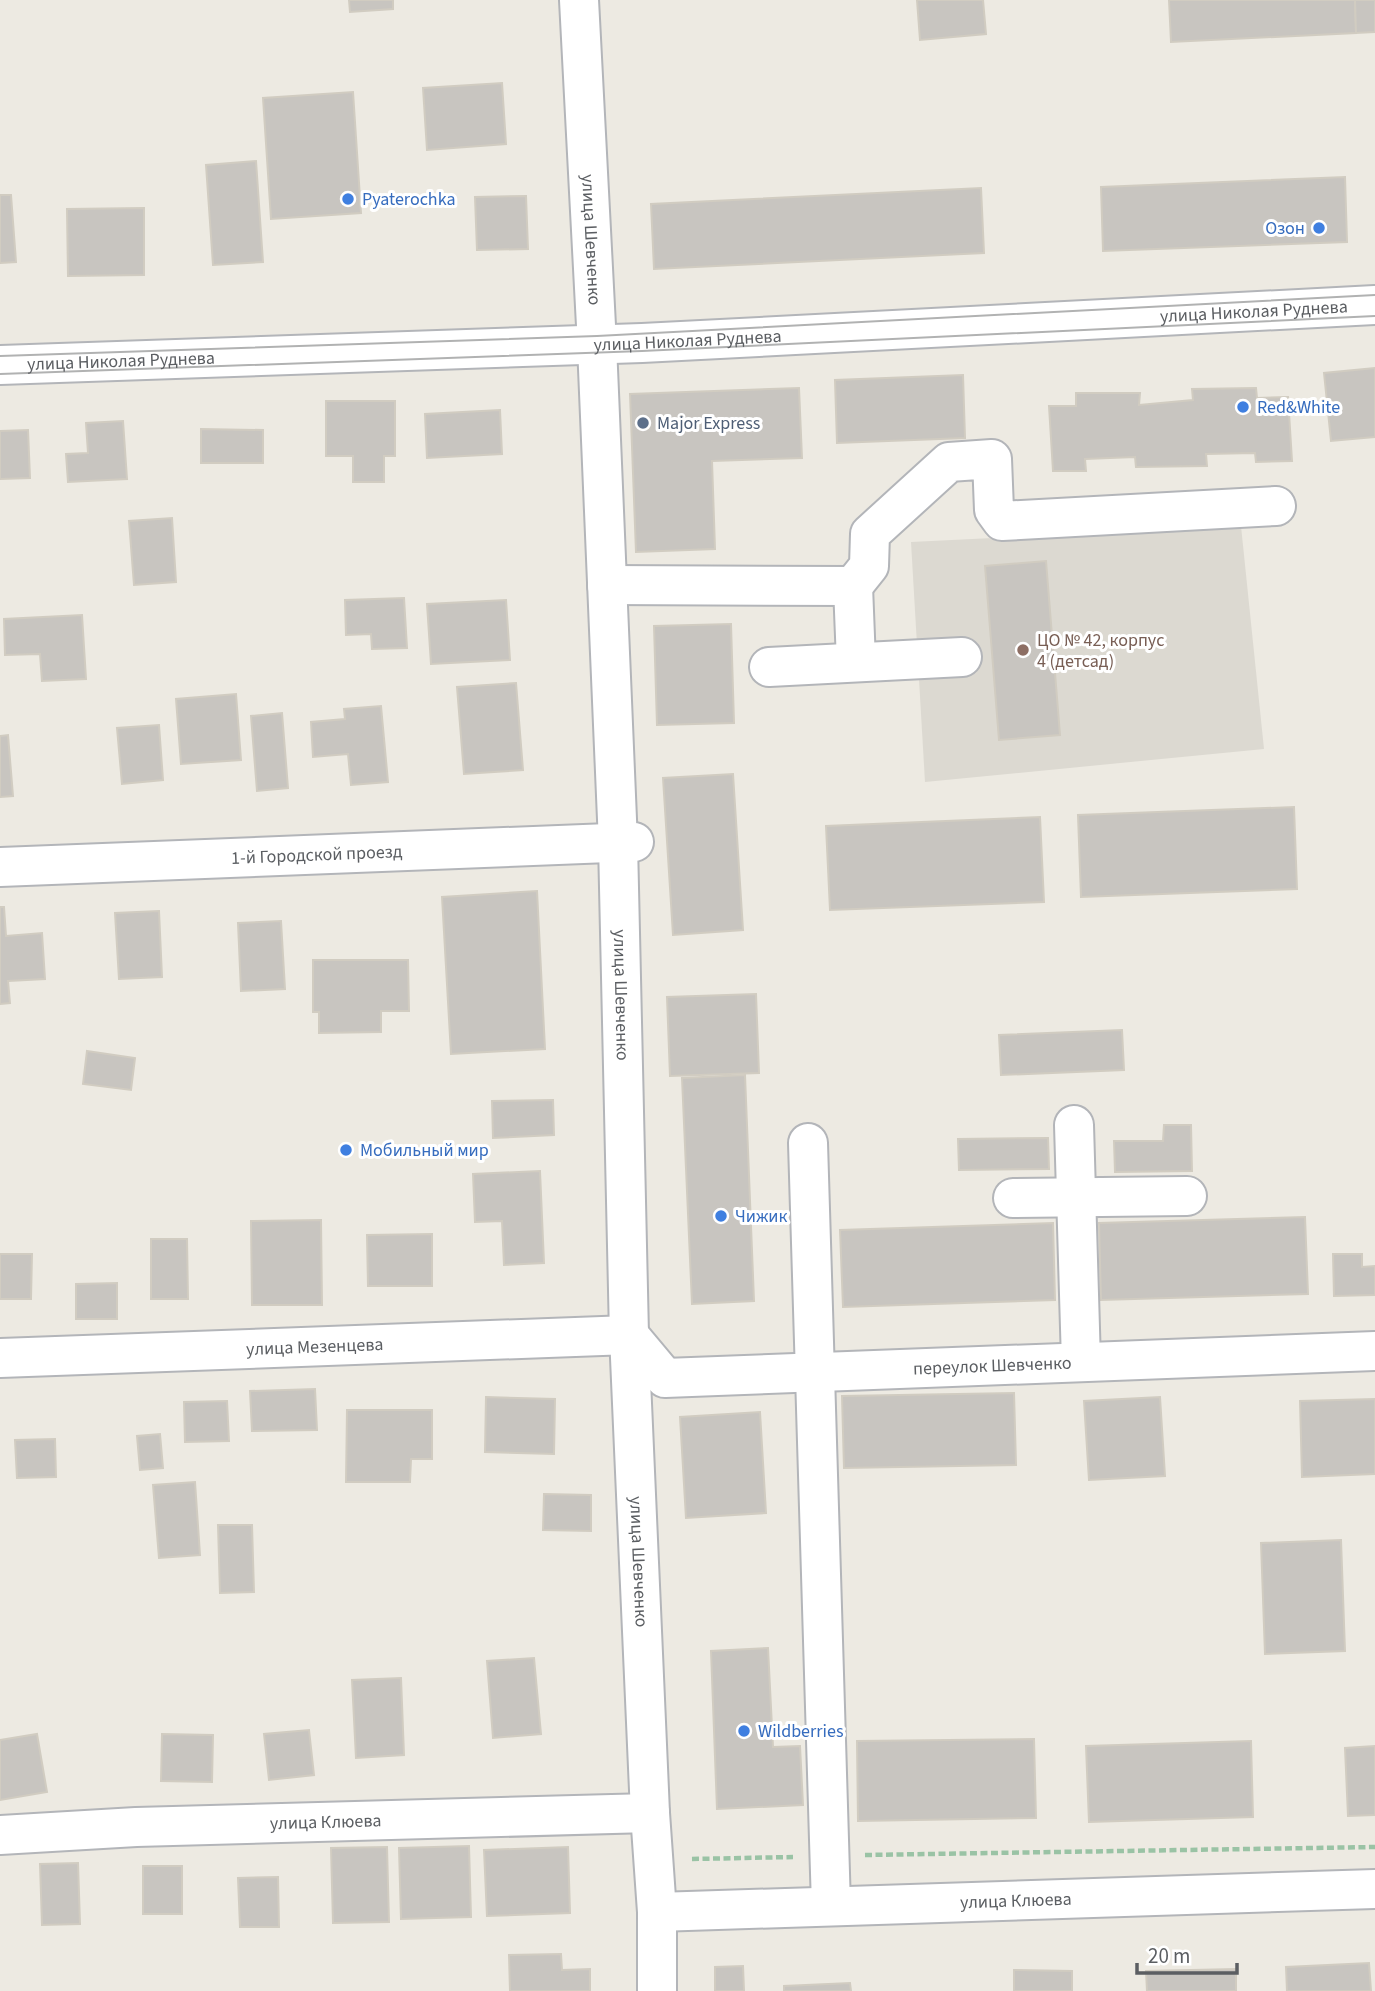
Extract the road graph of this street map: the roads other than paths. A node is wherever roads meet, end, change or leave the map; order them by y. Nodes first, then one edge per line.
1 (579, 0) edge
2 (1375, 305) edge
3 (597, 345) junction
4 (0, 365) edge
5 (1276, 506) dead end
6 (607, 585) junction
7 (853, 586) junction
8 (962, 657) dead end
9 (856, 662) junction
10 (769, 667) dead end
11 (626, 843) junction
12 (0, 867) edge
13 (1074, 1125) dead end
14 (807, 1143) dead end
15 (1187, 1196) dead end
16 (1076, 1197) junction
17 (1013, 1198) dead end
18 (629, 1335) junction
19 (1375, 1351) edge
20 (0, 1358) edge
21 (1082, 1362) junction
22 (815, 1372) junction
23 (650, 1813) junction
24 (0, 1835) edge
25 (1375, 1889) edge
26 (831, 1906) junction
27 (657, 1912) junction
28 (657, 1991) edge

1 - 3 street, улица Шевченко
2 - 3 street, улица Николая Руднева
3 - 4 street, улица Николая Руднева
3 - 6 street, улица Шевченко
5 - 7 street
6 - 7 street
6 - 11 street, улица Шевченко
7 - 9 street
8 - 9 street
9 - 10 street
11 - 12 street, 1-й Городской проезд
11 - 18 street, улица Шевченко
13 - 16 street
14 - 22 street
15 - 16 street
16 - 17 street
16 - 21 street
18 - 20 street, улица Мезенцева
18 - 22 street, переулок Шевченко
18 - 23 street, улица Шевченко
19 - 21 street, переулок Шевченко
21 - 22 street, переулок Шевченко
22 - 26 street
23 - 24 street, улица Клюева
23 - 27 street, улица Шевченко
25 - 26 street, улица Клюева
26 - 27 street, улица Клюева
27 - 28 street, улица Шевченко

